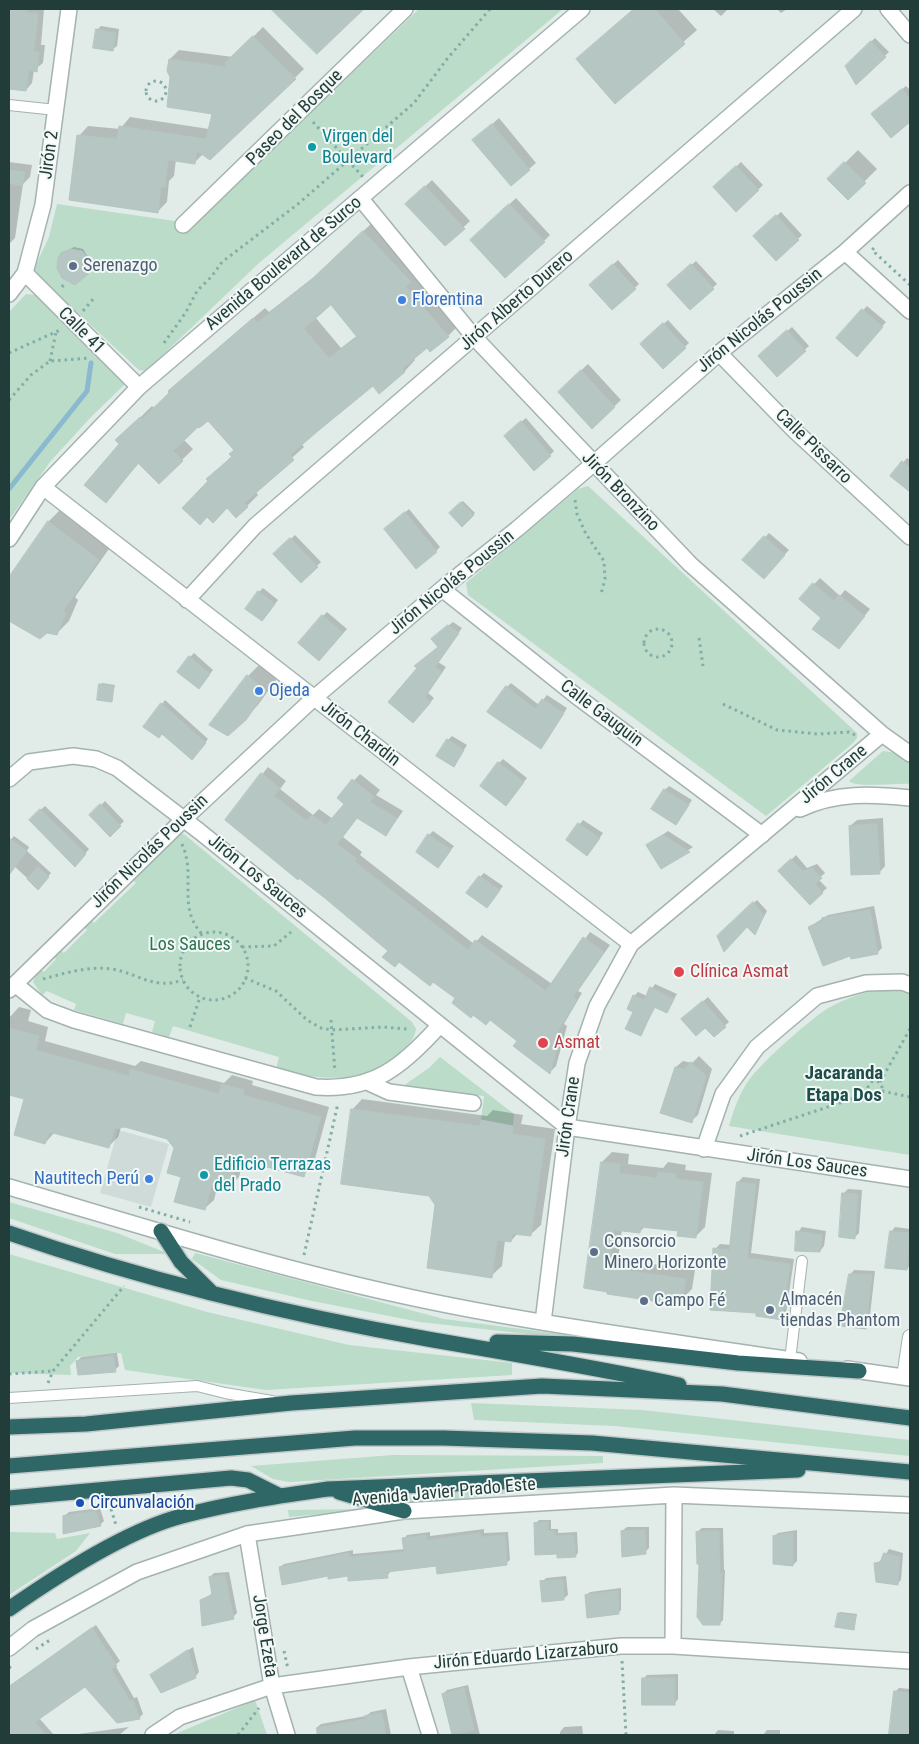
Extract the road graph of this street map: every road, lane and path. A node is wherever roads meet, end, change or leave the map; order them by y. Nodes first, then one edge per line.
1 (69, 9) edge
2 (405, 9) edge
3 (490, 9) edge
4 (582, 9) edge
5 (854, 9) edge
6 (888, 9) edge
7 (910, 35) edge
8 (157, 81) joint
9 (9, 105) edge
10 (56, 110) junction
11 (312, 122) dead end
12 (349, 162) junction
13 (363, 178) dead end
14 (910, 193) edge
15 (361, 200) junction
16 (183, 225) dead end
17 (872, 250) dead end
18 (845, 252) junction
19 (25, 273) junction
20 (910, 285) edge
21 (9, 294) edge
22 (94, 298) dead end
23 (910, 311) edge
24 (81, 313) dead end
25 (474, 337) junction
26 (159, 348) dead end
27 (100, 350) junction
28 (9, 353) edge
29 (718, 353) junction
30 (50, 361) junction
31 (138, 387) junction
32 (9, 400) edge
33 (593, 464) junction
34 (43, 487) junction
35 (575, 497) dead end
36 (910, 537) edge
37 (9, 539) edge
38 (442, 589) junction
39 (601, 594) dead end
40 (186, 600) junction
41 (699, 638) dead end
42 (671, 648) joint
43 (703, 666) dead end
44 (314, 698) junction
45 (723, 704) dead end
46 (882, 734) junction
47 (860, 738) dead end
48 (910, 754) edge
49 (9, 779) edge
50 (910, 798) edge
51 (785, 816) junction
52 (184, 819) junction
53 (762, 835) junction
54 (180, 841) dead end
55 (291, 932) dead end
56 (203, 935) junction
57 (631, 944) junction
58 (241, 947) junction
59 (245, 978) junction
60 (183, 980) junction
61 (38, 981) dead end
62 (910, 985) edge
63 (12, 987) edge
64 (200, 997) junction
65 (331, 1020) dead end
66 (439, 1026) junction
67 (190, 1027) dead end
68 (407, 1029) dead end
69 (910, 1029) edge
70 (332, 1030) junction
71 (336, 1072) dead end
72 (367, 1082) junction
73 (880, 1082) junction
74 (882, 1091) junction
75 (870, 1093) junction
76 (910, 1097) edge
77 (338, 1102) dead end
78 (473, 1103) dead end
79 (566, 1127) junction
80 (732, 1139) dead end
81 (704, 1148) junction
82 (910, 1179) edge
83 (9, 1187) edge
84 (130, 1204) dead end
85 (195, 1223) dead end
86 (161, 1231) junction
87 (9, 1233) edge
88 (295, 1252) dead end
89 (802, 1261) dead end
90 (127, 1281) dead end
91 (212, 1293) junction
92 (543, 1322) junction
93 (910, 1336) edge
94 (435, 1340) junction
95 (790, 1360) junction
96 (53, 1371) junction
97 (859, 1371) junction
98 (9, 1374) edge
99 (907, 1377) edge
100 (722, 1394) junction
101 (44, 1396) junction
102 (9, 1398) edge
103 (291, 1403) junction
104 (855, 1411) junction
105 (910, 1412) edge
106 (910, 1418) edge
107 (9, 1428) edge
108 (9, 1466) edge
109 (858, 1468) junction
110 (910, 1472) edge
111 (328, 1489) junction
112 (674, 1495) junction
113 (280, 1496) junction
114 (9, 1498) edge
115 (910, 1505) edge
116 (404, 1512) junction
117 (247, 1534) junction
118 (9, 1609) edge
119 (621, 1646) junction
120 (673, 1646) junction
121 (9, 1648) edge
122 (910, 1661) edge
123 (409, 1667) junction
124 (272, 1686) junction
125 (153, 1735) edge
126 (287, 1735) edge
127 (430, 1735) edge
128 (626, 1735) edge

1 - 10 street, Jirón 2
2 - 16 street, Paseo del Bosque
3 - 12 path
4 - 15 street, Avenida Boulevard de Surco
5 - 25 street, Jirón Alberto Durero
6 - 7 street
8 - 8 path
9 - 10 lane
10 - 19 street, Jirón 2
11 - 12 path
12 - 13 path
12 - 26 path
14 - 18 street, Jirón Nicolás Poussin
15 - 25 street, Jirón Bronzino
15 - 31 street, Avenida Boulevard de Surco
17 - 20 path
18 - 23 street
18 - 29 street, Jirón Nicolás Poussin
19 - 21 street, Jirón 2
19 - 27 street, Calle 41
22 - 24 path
25 - 33 street, Jirón Bronzino
25 - 40 street, Jirón Alberto Durero
27 - 30 path
27 - 31 street, Calle 41
28 - 30 path
29 - 33 street, Jirón Nicolás Poussin
29 - 36 street, Calle Pissarro
30 - 32 path
31 - 34 street, Avenida Boulevard de Surco
33 - 38 street, Jirón Nicolás Poussin
33 - 46 street, Jirón Bronzino
34 - 37 street, Avenida Boulevard de Surco
34 - 40 street, Jirón Chardin
35 - 39 path
38 - 44 street, Jirón Nicolás Poussin
38 - 53 street, Calle Gauguin
40 - 44 street, Jirón Chardin
41 - 43 path
42 - 42 path
44 - 52 street, Jirón Nicolás Poussin
44 - 57 street, Jirón Chardin
45 - 47 path
46 - 48 street, Jirón Bronzino
46 - 51 street, Jirón Crane
49 - 52 street, Jirón Los Sauces
50 - 51 street, Jirón Crane
51 - 53 street, Jirón Crane
52 - 63 street, Jirón Nicolás Poussin
52 - 66 street, Jirón Los Sauces
53 - 57 street, Jirón Crane
54 - 56 path
55 - 58 path
56 - 58 path
56 - 60 path
57 - 79 street, Jirón Crane
58 - 59 path
59 - 64 path
59 - 70 path
60 - 61 path
60 - 64 path
62 - 81 street
63 - 72 street
64 - 67 path
65 - 70 path
66 - 72 street
66 - 79 street, Jirón Los Sauces
68 - 70 path
69 - 73 path
70 - 71 path
72 - 78 street
73 - 74 path
73 - 75 path
74 - 75 path
74 - 76 path
75 - 80 path
77 - 88 path
79 - 81 street, Jirón Los Sauces
79 - 92 street, Jirón Crane
81 - 82 street, Jirón Los Sauces
83 - 86 street
84 - 85 path
86 - 91 highway
86 - 92 street
87 - 91 highway
89 - 95 lane
90 - 96 path
91 - 94 highway
92 - 95 street
93 - 99 street
94 - 97 highway
94 - 100 highway
95 - 97 street
96 - 98 path
96 - 101 path
97 - 99 street
100 - 103 highway
100 - 104 highway
101 - 102 lane
101 - 103 lane
103 - 107 highway
104 - 105 highway
104 - 106 highway
108 - 109 highway
109 - 110 highway
109 - 111 highway
111 - 113 highway
111 - 116 highway
112 - 115 street, Avenida Javier Prado Este
112 - 116 street, Avenida Javier Prado Este
112 - 120 street
113 - 114 highway
113 - 118 highway
116 - 117 street, Avenida Javier Prado Este
117 - 121 street, Avenida Javier Prado Este
117 - 124 street, Jorge Ezeta
119 - 120 street, Jirón Eduardo Lizarzaburo
119 - 123 street, Jirón Eduardo Lizarzaburo
119 - 128 path
120 - 122 street, Jirón Eduardo Lizarzaburo
123 - 124 street, Jirón Eduardo Lizarzaburo
123 - 127 street
124 - 125 street, Jirón Eduardo Lizarzaburo
124 - 126 street, Jorge Ezeta

